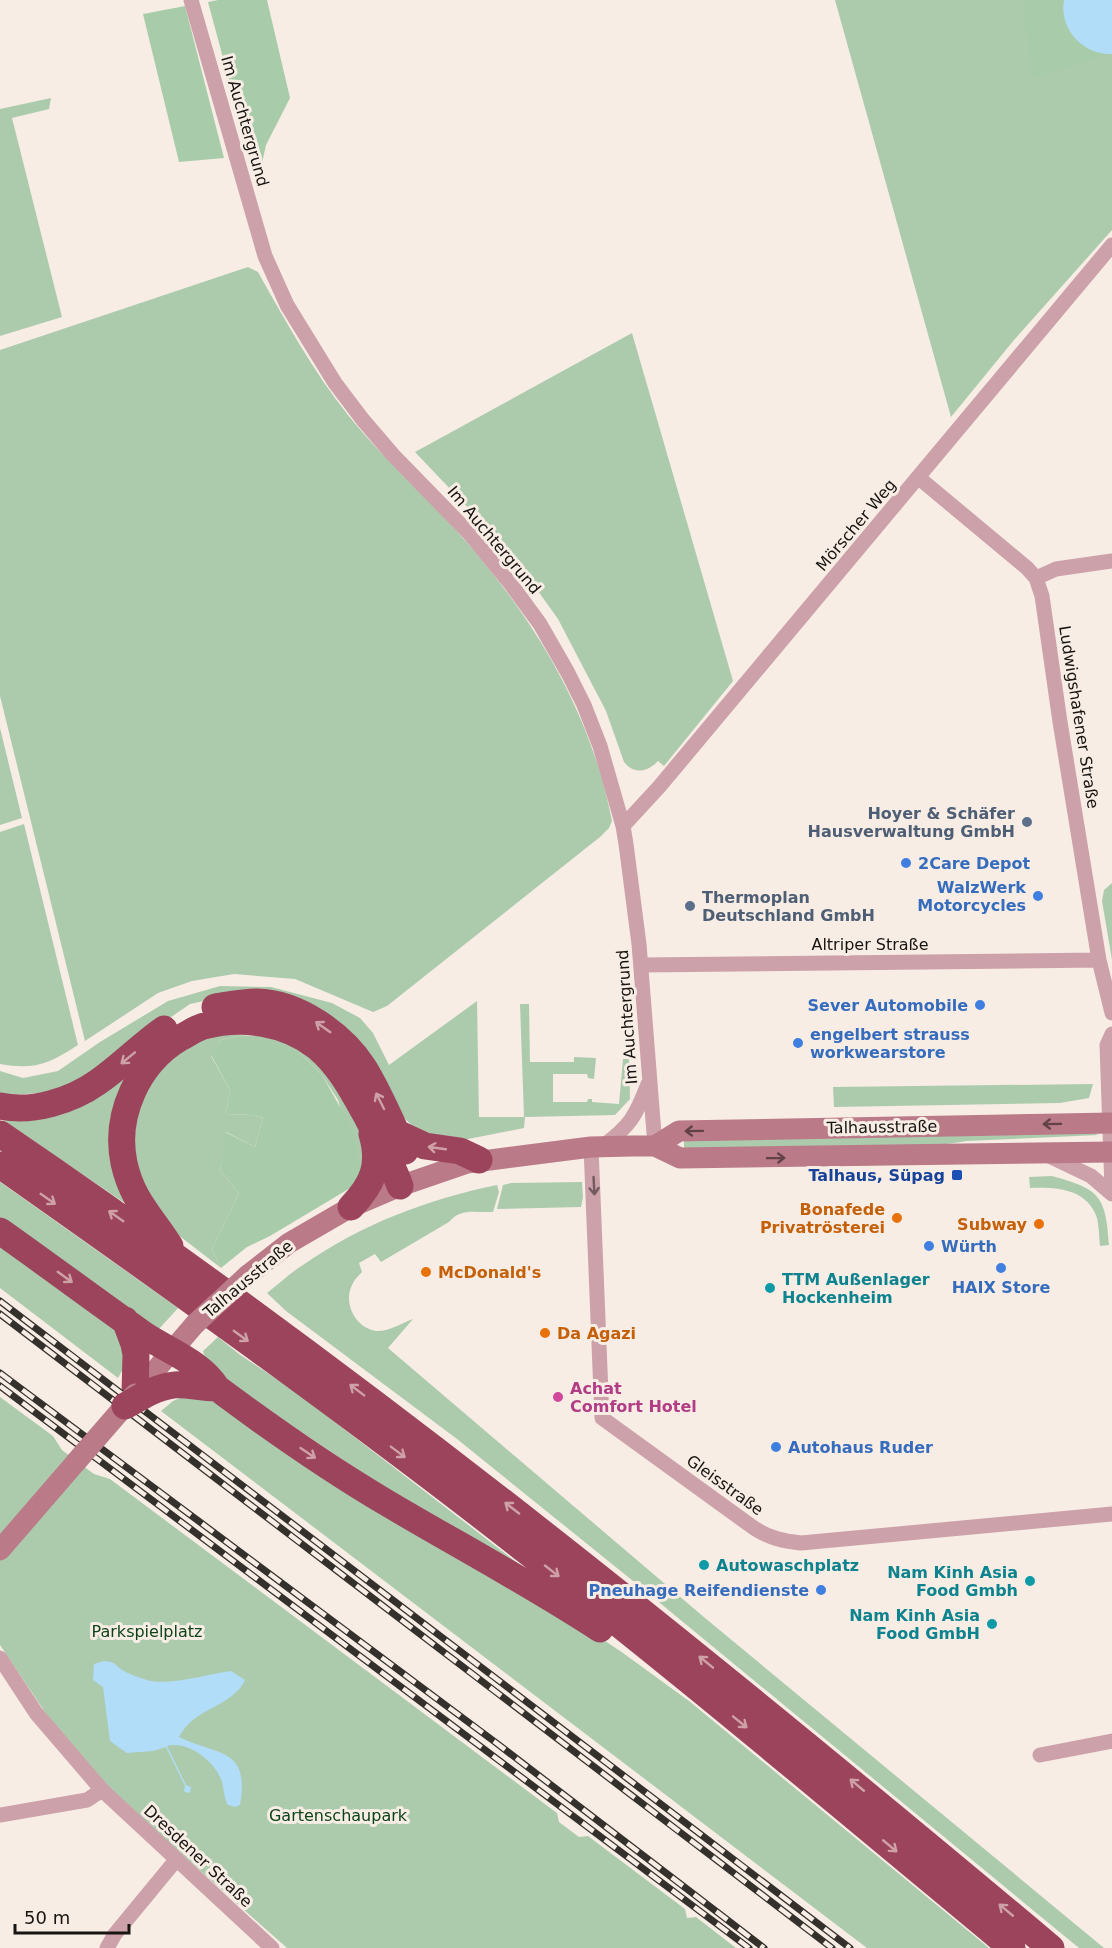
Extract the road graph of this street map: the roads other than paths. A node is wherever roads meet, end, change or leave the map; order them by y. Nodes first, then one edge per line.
1 (191, 0) edge
2 (1112, 244) edge
3 (919, 478) junction
4 (1112, 561) edge
5 (1036, 578) junction
6 (623, 826) junction
7 (1099, 960) junction
8 (641, 965) junction
9 (1112, 1013) edge
10 (1112, 1034) edge
11 (650, 1079) junction
12 (0, 1106) edge
13 (367, 1118) junction
14 (1111, 1123) edge
15 (397, 1133) junction
16 (0, 1134) edge
17 (655, 1146) junction
18 (597, 1147) junction
19 (1112, 1152) edge
20 (1042, 1153) junction
21 (479, 1160) junction
22 (0, 1165) edge
23 (409, 1183) junction
24 (1112, 1188) edge
25 (1112, 1194) edge
26 (351, 1207) junction
27 (0, 1231) edge
28 (180, 1262) junction
29 (125, 1320) junction
30 (171, 1351) junction
31 (217, 1388) junction
32 (137, 1397) junction
33 (1112, 1514) edge
34 (4, 1546) edge
35 (0, 1658) edge
36 (662, 1658) junction
37 (1112, 1741) edge
38 (1040, 1755) dead end
39 (102, 1790) junction
40 (0, 1815) edge
41 (176, 1860) junction
42 (107, 1948) edge
43 (272, 1948) edge
44 (1012, 1948) edge
45 (1051, 1948) edge

1 - 6 street, Im Auchtergrund
2 - 3 street, Mörscher Weg
3 - 5 street
3 - 6 street, Mörscher Weg
4 - 5 street
5 - 7 street, Ludwigshafener Straße
6 - 8 street, Im Auchtergrund
7 - 8 street, Altriper Straße
7 - 9 street, Ludwigshafener Straße
8 - 11 street, Im Auchtergrund
10 - 14 street
11 - 17 street, Im Auchtergrund
11 - 18 street
15 -> 12 highway
13 - 23 highway
13 - 26 highway
13 - 28 highway
14 -> 17 main road, Talhausstraße
14 - 19 street
21 -> 15 highway
15 - 23 highway
28 -> 16 highway
17 - 18 main road, Talhausstraße
17 -> 20 main road, Talhausstraße
18 - 21 main road, Talhausstraße
18 -> 33 street, Gleisstraße
19 - 20 main road, Talhausstraße
19 - 24 street
20 - 25 street
21 - 23 main road, Talhausstraße
22 -> 36 highway
23 - 26 main road, Talhausstraße
26 - 30 main road, Talhausstraße, bridge
27 -> 29 highway
45 -> 28 highway
29 - 30 highway
29 - 32 highway
30 - 31 highway
30 - 32 main road, Talhausstraße
31 - 32 highway
31 -> 36 highway
32 - 34 main road, Talhausstraße, bridge
35 - 39 street, Dresdener Straße
36 -> 44 highway
37 - 38 street
39 - 40 street
39 - 41 street, Dresdener Straße
41 - 42 street
41 - 43 street, Dresdener Straße

